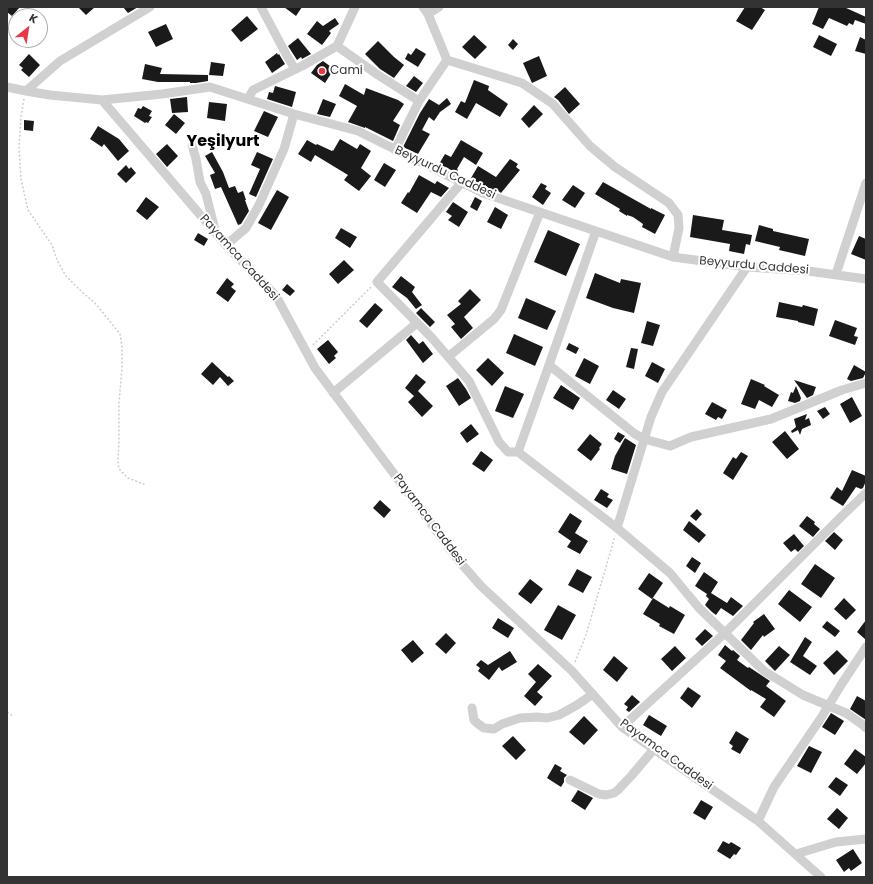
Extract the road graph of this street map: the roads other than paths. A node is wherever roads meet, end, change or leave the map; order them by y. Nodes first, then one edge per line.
1 (150, 7) edge
2 (261, 7) edge
3 (355, 7) edge
4 (439, 7) edge
5 (426, 10) edge
6 (337, 46) junction
7 (447, 60) junction
8 (295, 69) junction
9 (7, 87) edge
10 (26, 91) junction
11 (248, 99) junction
12 (102, 100) junction
13 (420, 101) junction
14 (294, 114) junction
15 (192, 145) dead end
16 (396, 150) junction
17 (462, 182) junction
18 (866, 184) edge
19 (540, 212) junction
20 (596, 231) junction
21 (215, 232) junction
22 (226, 245) junction
23 (673, 257) junction
24 (747, 268) junction
25 (836, 274) junction
26 (866, 279) edge
27 (417, 323) junction
28 (448, 357) junction
29 (549, 365) junction
30 (866, 384) edge
31 (333, 393) junction
32 (644, 439) junction
33 (518, 452) junction
34 (866, 493) edge
35 (617, 528) junction
36 (725, 633) junction
37 (866, 647) edge
38 (593, 694) junction
39 (828, 706) junction
40 (472, 708) dead end
41 (622, 727) junction
42 (866, 728) edge
43 (654, 749) junction
44 (570, 780) dead end
45 (758, 821) junction
46 (866, 838) edge
47 (796, 854) junction
48 (821, 877) edge

1 - 10 street
2 - 8 street
3 - 6 street
4 - 5 street
5 - 7 street
6 - 8 street
6 - 13 street
7 - 13 street
7 - 23 street
8 - 11 street
9 - 10 street, Beyyurdu Caddesi
10 - 12 street, Beyyurdu Caddesi
11 - 12 street, Beyyurdu Caddesi
11 - 14 street, Beyyurdu Caddesi
12 - 21 street, Payamca Caddesi
13 - 16 street
14 - 16 street, Beyyurdu Caddesi
14 - 22 street
15 - 21 street
16 - 17 street, Beyyurdu Caddesi
17 - 19 street, Beyyurdu Caddesi
17 - 27 street
18 - 25 street
19 - 20 street, Beyyurdu Caddesi
19 - 28 street
20 - 23 street, Beyyurdu Caddesi
20 - 29 street
21 - 22 street, Payamca Caddesi
22 - 31 street, Payamca Caddesi
23 - 24 street, Beyyurdu Caddesi
24 - 25 street, Beyyurdu Caddesi
24 - 32 street
25 - 26 street, Beyyurdu Caddesi
27 - 28 street
27 - 31 street
28 - 33 street
29 - 32 street
29 - 33 street
30 - 32 street
31 - 38 street, Payamca Caddesi
32 - 35 street
33 - 35 street
34 - 36 street
35 - 36 street
36 - 39 street
36 - 41 street
37 - 39 street
38 - 40 street
38 - 41 street, Payamca Caddesi
39 - 42 street
39 - 45 street
41 - 43 street, Payamca Caddesi
43 - 44 street
43 - 45 street, Payamca Caddesi
45 - 47 street, Payamca Caddesi
46 - 47 street
47 - 48 street, Payamca Caddesi

